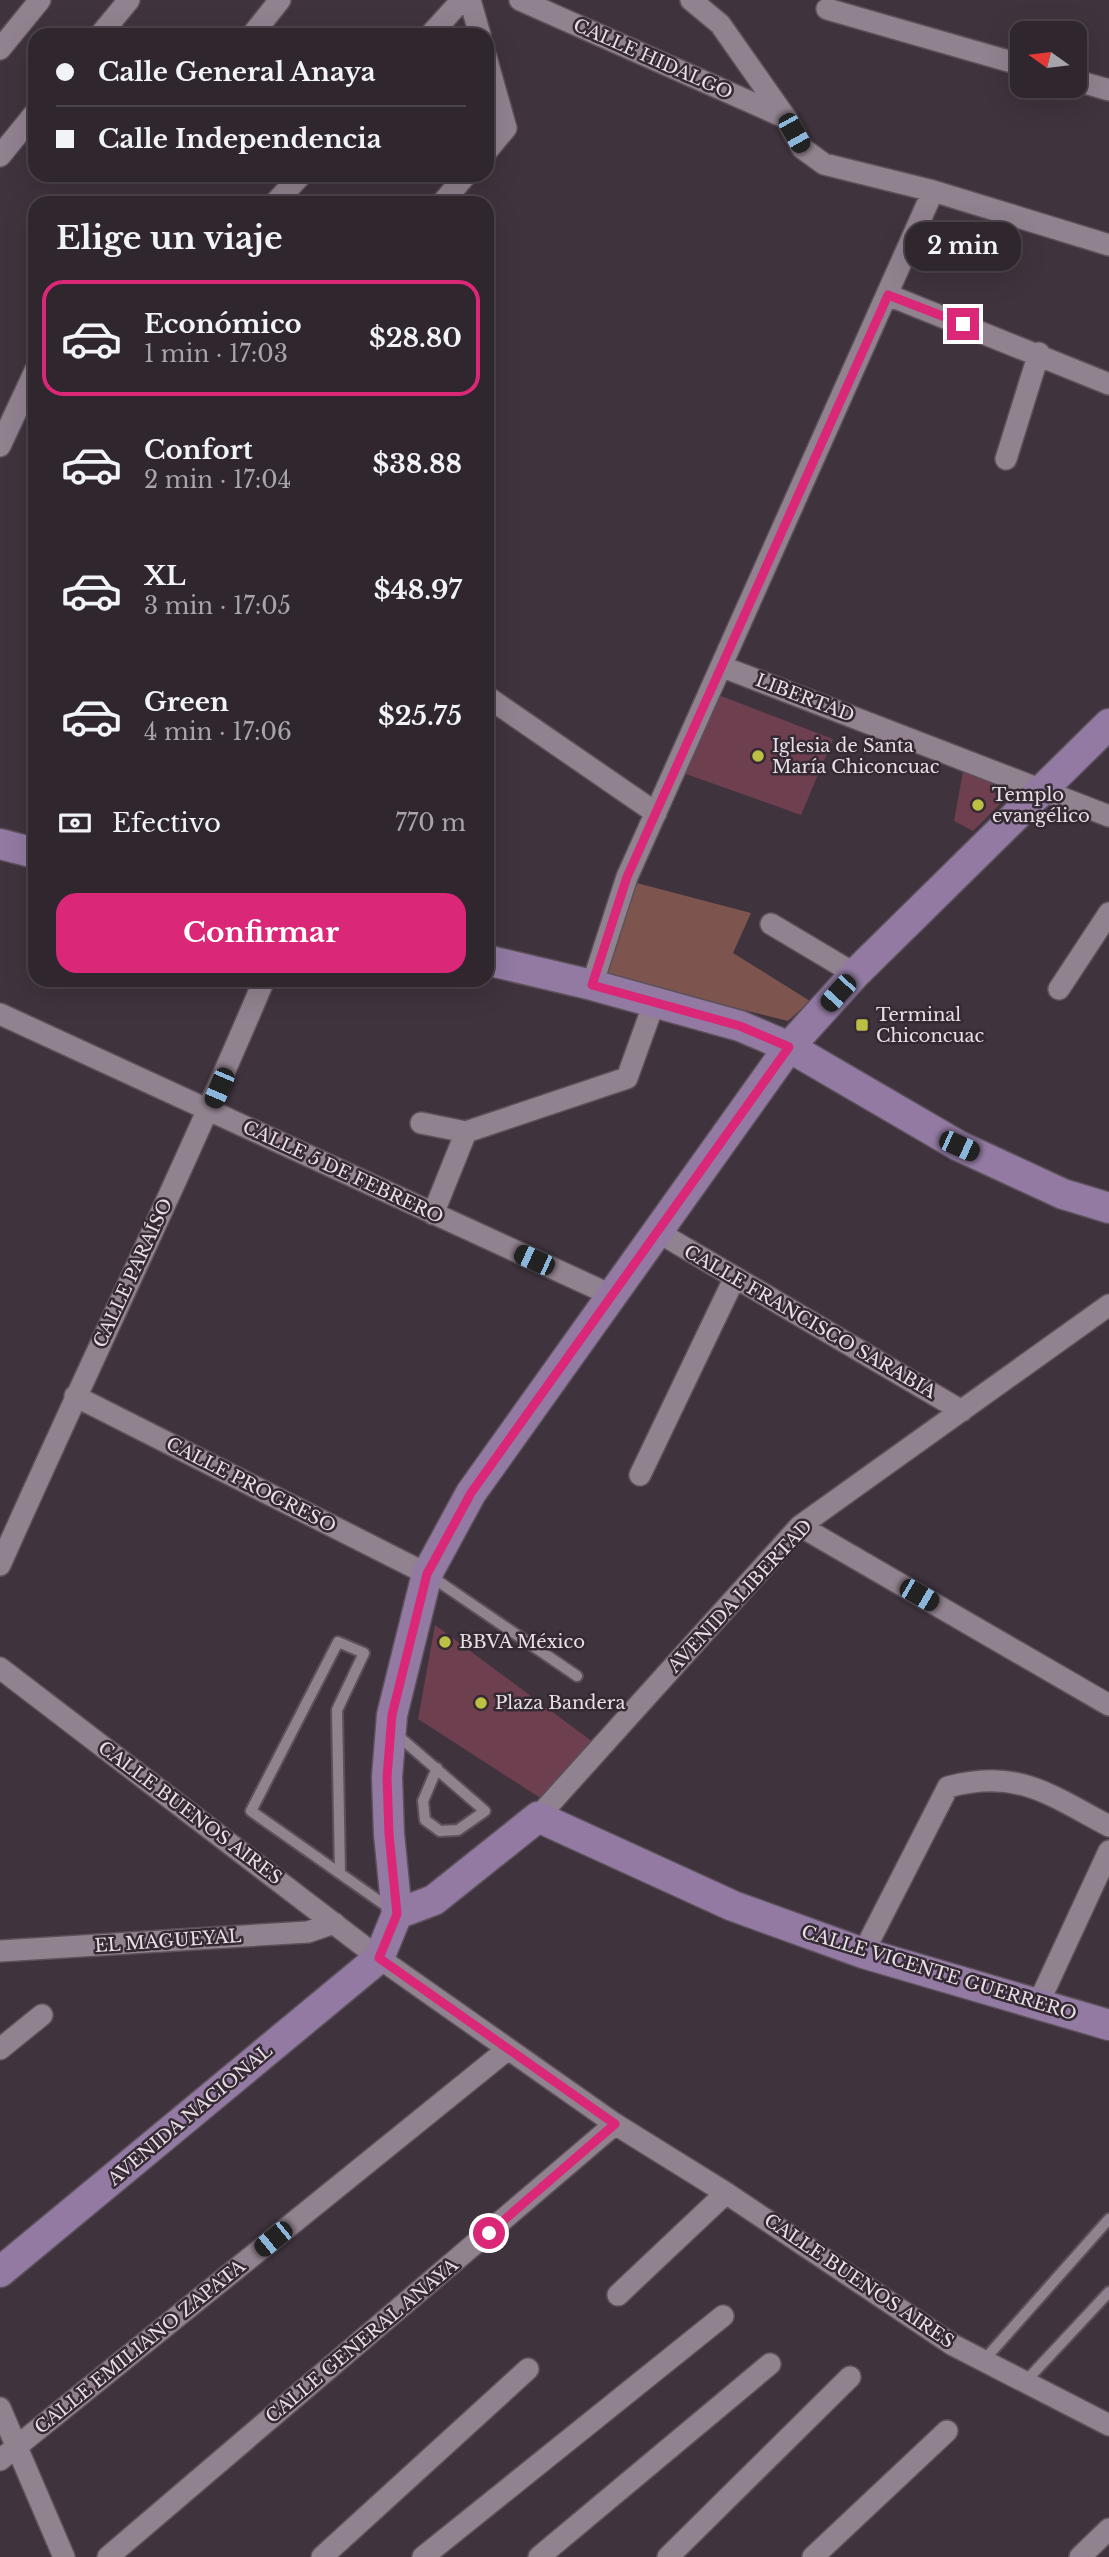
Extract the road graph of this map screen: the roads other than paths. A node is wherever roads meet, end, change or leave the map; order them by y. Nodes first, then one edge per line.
1 (40, 0) edge
2 (129, 0) edge
3 (280, 0) edge
4 (462, 0) edge
5 (470, 0) edge
6 (520, 0) edge
7 (691, 0) edge
8 (827, 9) dead end
9 (106, 28) edge
10 (258, 28) edge
11 (436, 28) edge
12 (478, 28) edge
13 (0, 49) edge
14 (1010, 62) edge
15 (1087, 84) edge
16 (494, 85) edge
17 (1109, 90) edge
18 (786, 118) junction
19 (28, 122) edge
20 (494, 142) edge
21 (0, 156) edge
22 (294, 182) edge
23 (460, 182) edge
24 (933, 191) junction
25 (282, 196) edge
26 (448, 196) edge
27 (1109, 245) edge
28 (888, 295) junction
29 (1039, 353) junction
30 (1109, 384) edge
31 (28, 407) edge
32 (0, 446) edge
33 (1006, 459) dead end
34 (723, 667) junction
35 (494, 701) edge
36 (1109, 724) edge
37 (1044, 789) junction
38 (656, 813) junction
39 (1109, 816) edge
40 (0, 844) edge
41 (28, 851) edge
42 (1109, 914) edge
43 (771, 924) dead end
44 (494, 962) edge
45 (855, 975) junction
46 (592, 985) junction
47 (261, 987) edge
48 (1059, 989) dead end
49 (654, 1003) junction
50 (0, 1014) edge
51 (789, 1047) junction
52 (209, 1109) junction
53 (421, 1123) dead end
54 (466, 1132) junction
55 (1109, 1208) edge
56 (433, 1214) junction
57 (658, 1233) junction
58 (735, 1278) junction
59 (611, 1295) junction
60 (1109, 1305) edge
61 (75, 1396) junction
62 (962, 1411) junction
63 (640, 1475) dead end
64 (800, 1526) junction
65 (0, 1565) edge
66 (427, 1574) junction
67 (0, 1668) edge
68 (577, 1676) dead end
69 (1109, 1705) edge
70 (391, 1730) junction
71 (437, 1768) junction
72 (538, 1816) junction
73 (1109, 1826) edge
74 (1109, 1851) edge
75 (340, 1873) junction
76 (397, 1914) junction
77 (334, 1923) junction
78 (0, 1951) edge
79 (863, 1953) junction
80 (379, 1958) junction
81 (1038, 2004) junction
82 (42, 2015) dead end
83 (1109, 2025) edge
84 (0, 2049) edge
85 (508, 2049) junction
86 (615, 2124) junction
87 (726, 2193) junction
88 (1109, 2219) edge
89 (0, 2272) edge
90 (1109, 2292) edge
91 (618, 2295) dead end
92 (723, 2316) dead end
93 (985, 2359) junction
94 (770, 2364) dead end
95 (528, 2369) dead end
96 (850, 2377) dead end
97 (1024, 2383) junction
98 (0, 2408) edge
99 (1109, 2425) edge
100 (947, 2431) dead end
101 (8, 2454) edge
102 (1109, 2529) edge
103 (64, 2557) edge
104 (108, 2557) edge
105 (322, 2557) edge
106 (423, 2557) edge
107 (539, 2557) edge
108 (668, 2557) edge
109 (813, 2557) edge
110 (1080, 2557) edge

1 - 13 street
2 - 9 street
3 - 10 street
4 - 11 street
5 - 12 street
6 - 18 street, CALLE HIDALGO
7 - 18 street
8 - 14 street
15 - 17 street
16 - 20 street
18 - 24 street
19 - 21 street
22 - 25 street
23 - 26 street
24 - 27 street
24 - 28 street
28 - 29 street
28 - 34 street
29 - 30 street
29 - 33 street
31 - 32 street
34 - 37 street, LIBERTAD
34 - 38 street
35 - 38 street
36 - 37 main road
37 - 39 street, LIBERTAD
37 - 45 main road
38 - 46 street
40 - 41 main road
42 - 48 street
43 - 45 street
44 - 46 main road
45 - 51 main road
46 - 49 main road
47 - 52 street, CALLE PARAÍSO
49 - 51 main road
49 - 54 street
50 - 52 street, CALLE 5 DE FEBRERO
51 - 55 main road
51 - 57 main road
52 - 56 street, CALLE 5 DE FEBRERO
52 - 61 street, CALLE PARAÍSO
53 - 54 street
54 - 56 street
56 - 59 street, CALLE 5 DE FEBRERO
57 - 58 street, CALLE FRANCISCO SARABIA
57 - 59 main road
58 - 62 street, CALLE FRANCISCO SARABIA
58 - 63 street
59 - 66 main road
60 - 62 street, AVENIDA LIBERTAD
61 - 65 street, CALLE PARAÍSO
61 - 66 street, CALLE PROGRESO
62 - 64 street, AVENIDA LIBERTAD
64 - 69 street
64 - 72 street, AVENIDA LIBERTAD
66 - 68 lane
66 - 70 main road
67 - 77 street, CALLE BUENOS AIRES
70 - 71 lane
70 - 76 main road
71 - 71 lane
72 - 76 main road, AVENIDA LIBERTAD
72 - 79 main road, CALLE VICENTE GUERRERO
73 - 79 street
74 - 81 street
75 - 75 lane
75 - 76 lane
76 - 80 main road
77 - 78 street, EL MAGUEYAL
77 - 80 street, CALLE BUENOS AIRES
79 - 81 main road, CALLE VICENTE GUERRERO
80 - 85 street, CALLE BUENOS AIRES
80 - 89 main road, AVENIDA NACIONAL
81 - 83 main road, CALLE VICENTE GUERRERO
82 - 84 street
85 - 86 street, CALLE BUENOS AIRES
85 - 101 street, CALLE EMILIANO ZAPATA
86 - 87 street, CALLE BUENOS AIRES
86 - 104 street, CALLE GENERAL ANAYA
87 - 91 street
87 - 93 street, CALLE BUENOS AIRES
88 - 93 lane
90 - 97 lane
92 - 106 street
93 - 97 street, CALLE BUENOS AIRES
94 - 107 street
95 - 105 street
96 - 108 street
97 - 99 street, CALLE BUENOS AIRES
98 - 101 street
100 - 109 street
101 - 103 street
102 - 110 street

